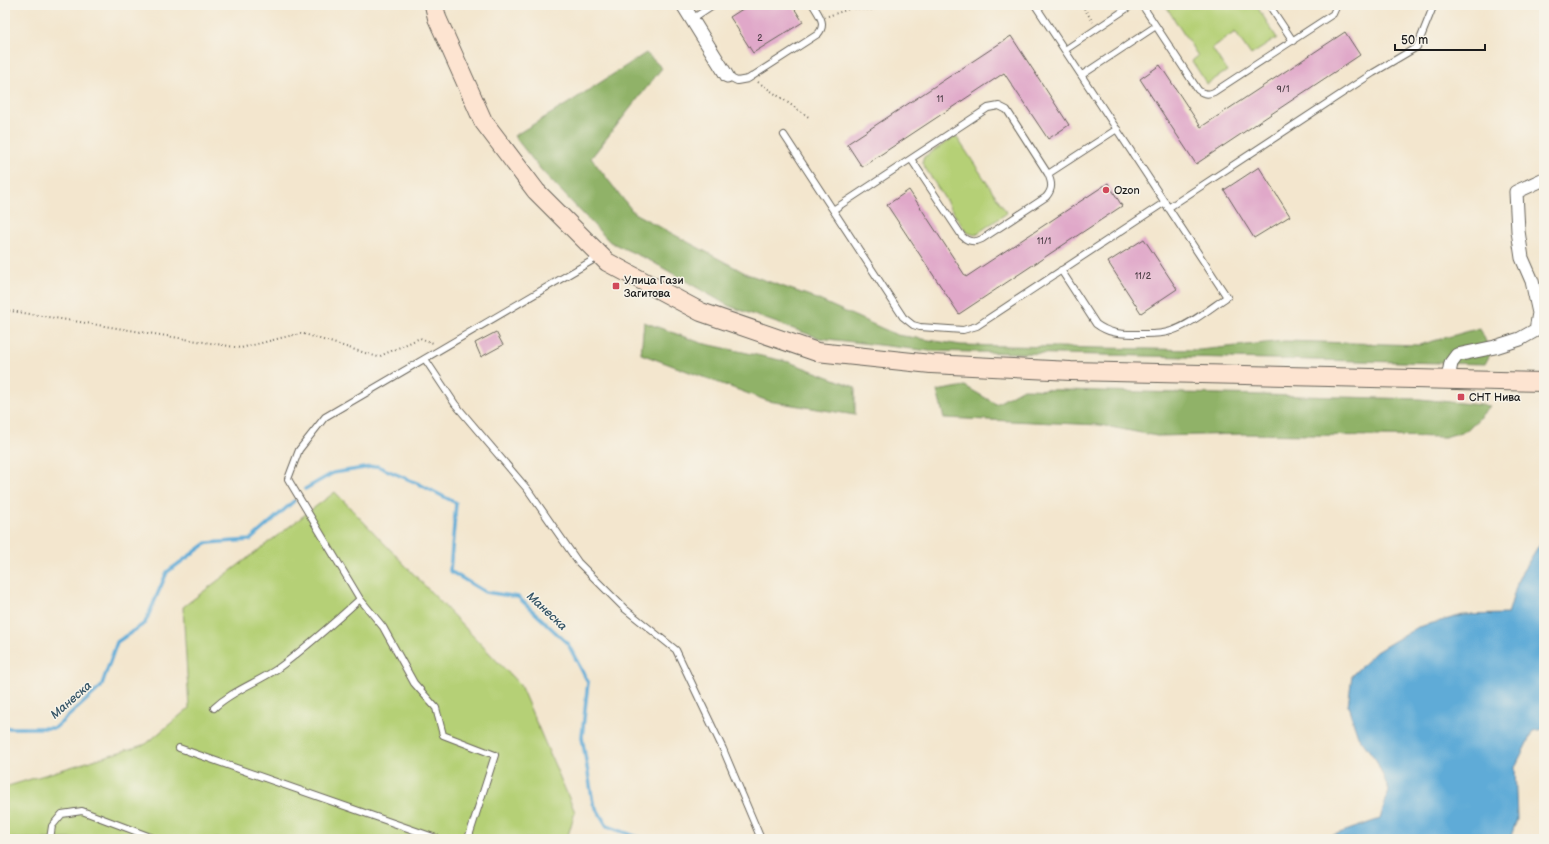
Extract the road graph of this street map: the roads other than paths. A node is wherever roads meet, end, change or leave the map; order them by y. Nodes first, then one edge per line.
1 (434, 5) edge
2 (683, 5) edge
3 (713, 5) edge
4 (813, 5) edge
5 (1035, 5) edge
6 (1132, 5) edge
7 (1142, 5) edge
8 (1270, 5) edge
9 (1337, 5) edge
10 (1435, 5) edge
11 (692, 19) junction
12 (1156, 26) junction
13 (1292, 41) junction
14 (1064, 50) junction
15 (727, 76) joint
16 (1082, 76) junction
17 (1117, 129) junction
18 (784, 135) dead end
19 (911, 159) junction
20 (1048, 174) junction
21 (1544, 179) edge
22 (1164, 202) junction
23 (1168, 208) junction
24 (833, 210) junction
25 (601, 256) junction
26 (1061, 270) junction
27 (425, 359) junction
28 (1448, 379) junction
29 (1541, 381) edge
30 (360, 599) junction
31 (214, 708) dead end
32 (179, 748) dead end
33 (50, 839) edge
34 (156, 839) edge
35 (439, 839) edge
36 (468, 839) edge
37 (761, 839) edge

1 - 25 main road
2 - 11 street
3 - 11 lane
4 - 15 lane
5 - 14 lane
6 - 14 lane
7 - 12 lane
8 - 13 lane
9 - 13 lane
10 - 23 lane
11 - 15 street
12 - 13 lane
12 - 16 lane
14 - 16 lane
16 - 17 lane
17 - 20 lane
17 - 22 lane
18 - 24 lane
19 - 20 lane
19 - 20 lane
19 - 24 lane
21 - 28 street
22 - 23 lane
22 - 26 lane
23 - 26 lane
24 - 26 lane
25 - 27 lane
25 - 28 main road
27 - 30 lane
27 - 37 lane
28 - 29 main road
30 - 31 lane
30 - 36 lane
32 - 35 lane
33 - 34 lane

